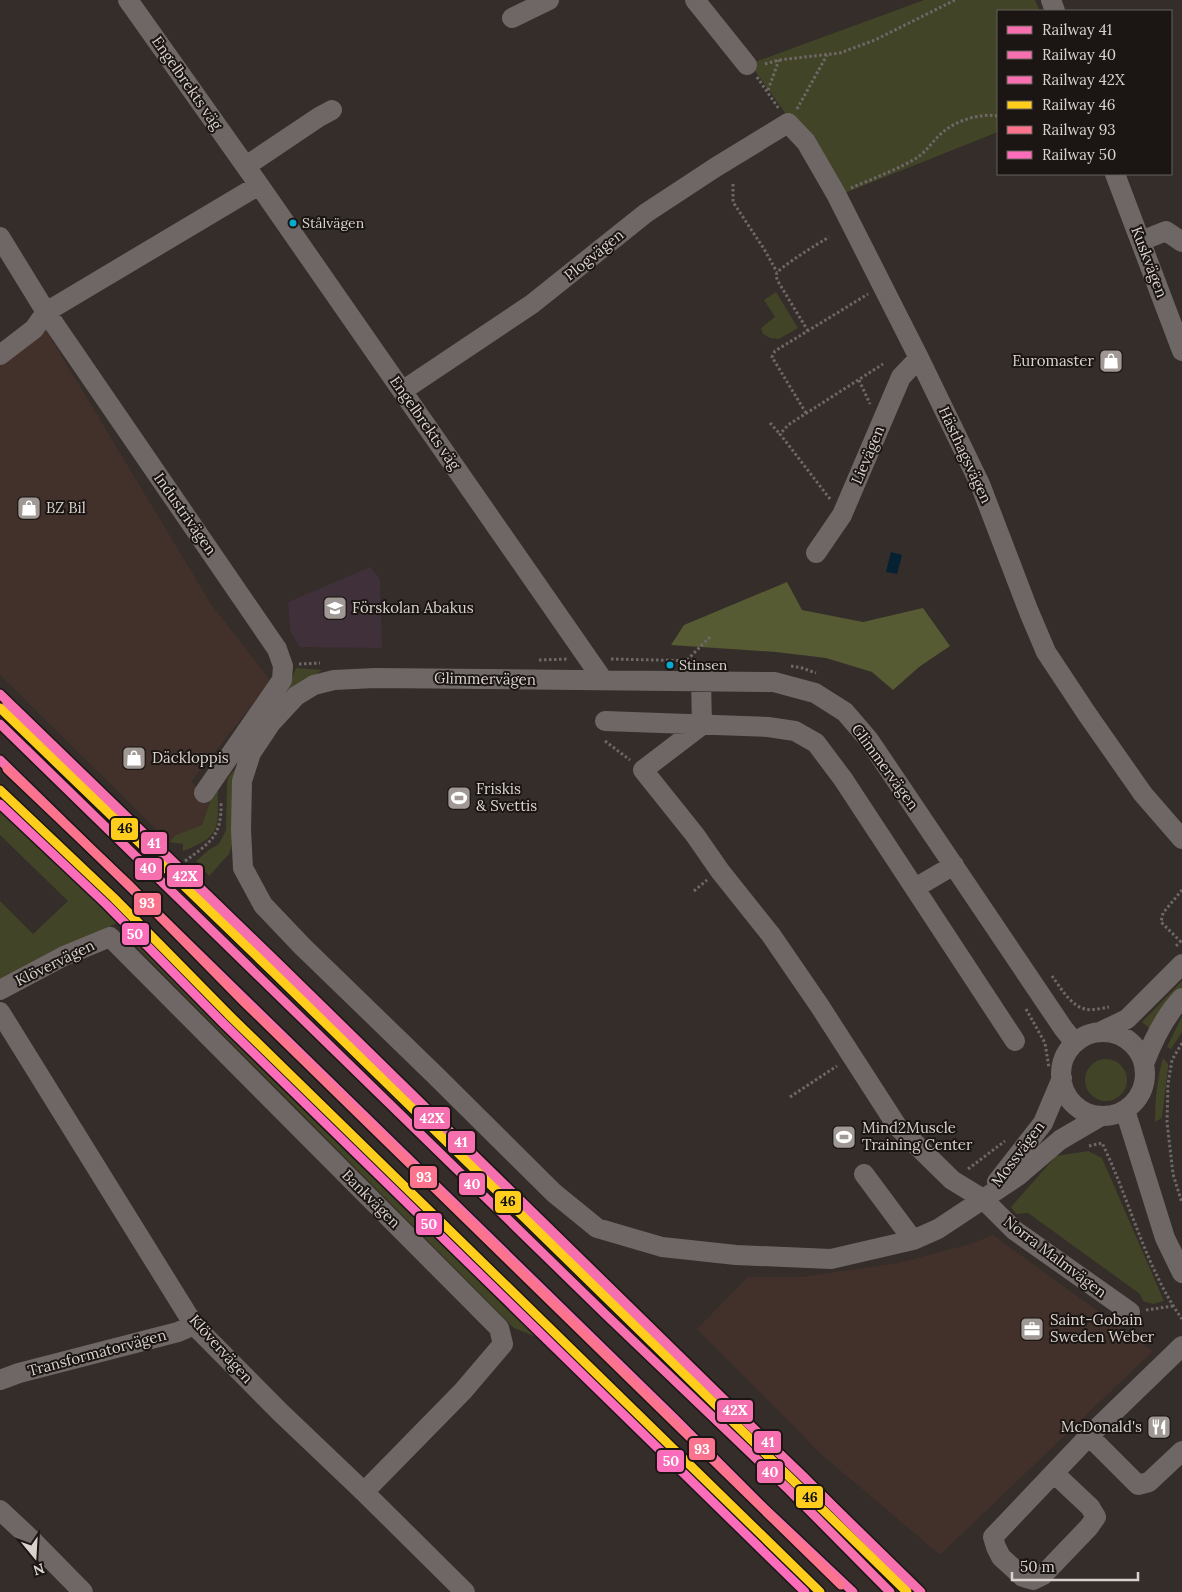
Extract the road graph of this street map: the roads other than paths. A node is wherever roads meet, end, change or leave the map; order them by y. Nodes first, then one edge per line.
1 (128, 0) edge
2 (549, 0) edge
3 (695, 0) edge
4 (512, 18) dead end
5 (753, 69) road end
6 (332, 110) dead end
7 (788, 123) joint
8 (246, 166) junction
9 (1115, 175) edge
10 (259, 185) junction
11 (0, 237) edge
12 (1141, 241) junction
13 (1182, 242) edge
14 (46, 312) junction
15 (1182, 351) edge
16 (0, 355) edge
17 (919, 358) junction
18 (402, 391) junction
19 (816, 553) dead end
20 (603, 680) junction
21 (702, 680) junction
22 (702, 725) junction
23 (605, 731) road end
24 (212, 795) road end
25 (1182, 839) edge
26 (954, 865) junction
27 (915, 888) junction
28 (110, 936) joint
29 (1182, 964) edge
30 (0, 990) edge
31 (1182, 998) edge
32 (0, 1012) edge
33 (1100, 1032) junction
34 (1015, 1041) dead end
35 (1075, 1042) junction
36 (1144, 1064) junction
37 (1055, 1074) junction
38 (1125, 1110) junction
39 (1100, 1116) junction
40 (864, 1174) dead end
41 (982, 1199) junction
42 (912, 1240) junction
43 (1182, 1273) edge
44 (1130, 1312) road end
45 (194, 1325) junction
46 (1178, 1357) edge
47 (0, 1380) edge
48 (1089, 1436) junction
49 (1182, 1451) edge
50 (1055, 1474) junction
51 (364, 1492) junction
52 (0, 1510) edge
53 (83, 1592) edge
54 (465, 1592) edge

1 - 8 street, Engelbrekts väg
2 - 4 street
3 - 5 street
6 - 8 street
7 - 17 street, Hästhagsvägen
7 - 18 street, Plogvägen
8 - 10 street, Engelbrekts väg
9 - 12 street, Kuskvägen
10 - 14 street
10 - 18 street, Engelbrekts väg
11 - 14 street, Industrivägen
12 - 13 street
12 - 15 street, Kuskvägen
14 - 16 street
14 - 24 street, Industrivägen
17 - 19 street, Lievägen
17 - 25 street, Hästhagsvägen
18 - 20 street, Engelbrekts väg
20 - 21 street, Glimmervägen
20 - 42 street, Glimmervägen
21 - 22 street
21 - 26 street, Glimmervägen
22 - 23 street
22 - 27 street
22 - 41 street
26 - 27 street
26 - 35 street, Glimmervägen
27 - 34 street
28 - 30 street, Klövervägen
28 - 51 street, Bankvägen
29 - 33 street
31 - 36 street
32 - 45 street, Klövervägen
33 - 35 street
33 - 36 street
35 - 37 street, Mossvägen
36 - 38 street
37 - 39 street
37 - 41 street, Mossvägen
38 - 39 street, Mossvägen
38 - 43 street
39 - 41 street, Mossvägen
40 - 42 street
41 - 42 street, Mossvägen
41 - 44 street, Norra Malmvägen
45 - 47 street, Transformatorvägen
45 - 51 street, Klövervägen
46 - 48 street
48 - 49 street
48 - 50 street
50 - 50 street
51 - 54 street, Klövervägen
52 - 53 street

